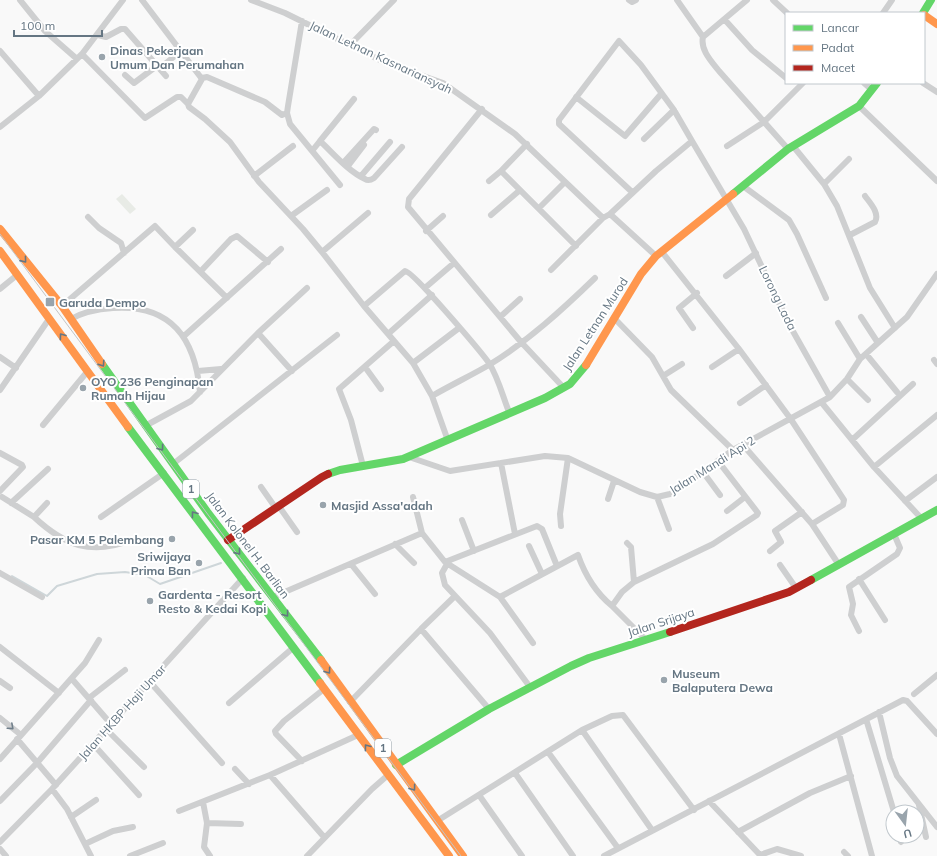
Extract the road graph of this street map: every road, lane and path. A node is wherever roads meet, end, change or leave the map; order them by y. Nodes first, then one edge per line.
1 (20, 0) edge
2 (123, 0) edge
3 (142, 0) edge
4 (251, 0) edge
5 (394, 0) edge
6 (628, 0) edge
7 (636, 0) edge
8 (677, 0) edge
9 (735, 0) edge
10 (747, 0) edge
11 (773, 0) edge
12 (892, 0) edge
13 (931, 0) edge
14 (740, 6) junction
15 (786, 12) edge
16 (884, 12) edge
17 (925, 12) edge
18 (925, 15) edge
19 (725, 20) junction
20 (302, 21) junction
21 (937, 24) edge
22 (98, 35) junction
23 (703, 37) junction
24 (350, 45) junction
25 (0, 52) edge
26 (181, 52) junction
27 (82, 54) junction
28 (76, 59) junction
29 (159, 66) junction
30 (125, 75) dead end
31 (166, 76) dead end
32 (785, 77) edge
33 (202, 78) junction
34 (792, 84) edge
35 (802, 84) edge
36 (925, 84) edge
37 (874, 86) edge
38 (797, 88) junction
39 (937, 92) edge
40 (661, 94) junction
41 (39, 96) junction
42 (576, 97) junction
43 (354, 99) dead end
44 (188, 104) junction
45 (859, 106) junction
46 (483, 110) junction
47 (674, 110) junction
48 (287, 113) junction
49 (0, 117) edge
50 (764, 122) junction
51 (3, 125) edge
52 (644, 139) dead end
53 (320, 141) junction
54 (692, 141) junction
55 (390, 142) dead end
56 (526, 144) junction
57 (293, 146) dead end
58 (727, 146) dead end
59 (402, 147) dead end
60 (791, 148) junction
61 (312, 150) junction
62 (849, 160) dead end
63 (346, 164) junction
64 (501, 172) junction
65 (254, 176) junction
66 (360, 176) junction
67 (489, 181) dead end
68 (937, 181) edge
69 (565, 182) junction
70 (824, 184) junction
71 (340, 185) dead end
72 (743, 186) junction
73 (327, 190) dead end
74 (520, 190) junction
75 (632, 192) junction
76 (865, 196) dead end
77 (726, 199) junction
78 (539, 208) junction
79 (368, 213) dead end
80 (610, 214) junction
81 (491, 215) dead end
82 (291, 216) junction
83 (444, 216) dead end
84 (88, 217) dead end
85 (603, 218) junction
86 (0, 229) edge
87 (193, 230) dead end
88 (426, 231) junction
89 (850, 235) junction
90 (576, 246) junction
91 (175, 247) junction
92 (281, 249) dead end
93 (0, 251) edge
94 (322, 252) junction
95 (124, 253) junction
96 (756, 253) junction
97 (659, 254) junction
98 (268, 262) junction
99 (454, 263) junction
100 (551, 270) dead end
101 (201, 272) junction
102 (937, 274) edge
103 (17, 275) junction
104 (726, 276) dead end
105 (595, 278) dead end
106 (426, 287) junction
107 (307, 288) dead end
108 (0, 290) edge
109 (697, 293) junction
110 (432, 296) junction
111 (227, 298) junction
112 (826, 298) dead end
113 (520, 299) dead end
114 (62, 306) junction
115 (364, 306) junction
116 (500, 317) junction
117 (860, 317) dead end
118 (614, 318) junction
119 (49, 319) junction
120 (71, 319) junction
121 (838, 323) dead end
122 (459, 328) junction
123 (693, 328) dead end
124 (895, 328) junction
125 (258, 333) junction
126 (388, 334) junction
127 (337, 335) dead end
128 (184, 336) junction
129 (394, 341) junction
130 (521, 342) junction
131 (878, 343) junction
132 (739, 349) junction
133 (866, 354) junction
134 (0, 358) edge
135 (860, 359) junction
136 (413, 363) junction
137 (490, 364) junction
138 (682, 364) dead end
139 (365, 367) junction
140 (712, 367) dead end
141 (16, 368) junction
142 (221, 369) junction
143 (198, 371) junction
144 (292, 371) junction
145 (87, 372) junction
146 (663, 376) junction
147 (847, 379) junction
148 (913, 384) dead end
149 (766, 385) junction
150 (564, 388) junction
151 (381, 389) dead end
152 (0, 390) edge
153 (200, 392) junction
154 (897, 392) dead end
155 (432, 396) junction
156 (830, 397) junction
157 (868, 400) dead end
158 (740, 403) dead end
159 (822, 403) junction
160 (130, 405) junction
161 (508, 412) junction
162 (118, 413) junction
163 (937, 415) edge
164 (790, 418) junction
165 (43, 425) dead end
166 (145, 426) junction
167 (447, 438) junction
168 (852, 440) junction
169 (743, 445) junction
170 (733, 450) junction
171 (0, 453) edge
172 (409, 457) junction
173 (568, 458) junction
174 (718, 461) junction
175 (501, 463) junction
176 (173, 464) junction
177 (363, 466) junction
178 (874, 467) junction
179 (48, 469) dead end
180 (703, 472) junction
181 (164, 473) junction
182 (937, 477) edge
183 (614, 481) junction
184 (261, 487) dead end
185 (720, 495) dead end
186 (0, 496) edge
187 (413, 497) dead end
188 (657, 497) junction
189 (745, 497) junction
190 (608, 499) dead end
191 (905, 500) junction
192 (11, 502) junction
193 (47, 503) dead end
194 (276, 506) junction
195 (726, 511) dead end
196 (802, 512) junction
197 (936, 512) edge
198 (34, 517) junction
199 (101, 517) dead end
200 (921, 518) junction
201 (462, 520) dead end
202 (812, 524) junction
203 (561, 526) dead end
204 (669, 529) dead end
205 (297, 532) dead end
206 (422, 533) junction
207 (515, 534) junction
208 (894, 534) junction
209 (131, 540) dead end
210 (228, 540) junction
211 (627, 542) dead end
212 (395, 544) junction
213 (529, 546) dead end
214 (474, 551) junction
215 (770, 551) dead end
216 (414, 563) dead end
217 (446, 563) junction
218 (351, 564) junction
219 (780, 565) dead end
220 (839, 565) junction
221 (556, 566) junction
222 (542, 574) junction
223 (1, 575) edge
224 (243, 578) junction
225 (859, 580) junction
226 (634, 582) junction
227 (796, 588) junction
228 (375, 594) dead end
229 (455, 596) junction
230 (500, 596) junction
231 (42, 597) dead end
232 (273, 597) junction
233 (612, 606) junction
234 (885, 620) dead end
235 (421, 629) junction
236 (859, 631) dead end
237 (99, 640) dead end
238 (646, 640) junction
239 (533, 642) dead end
240 (294, 647) junction
241 (0, 648) edge
242 (125, 670) dead end
243 (937, 675) edge
244 (72, 679) junction
245 (0, 681) edge
246 (150, 682) junction
247 (530, 687) junction
248 (10, 688) dead end
249 (324, 688) junction
250 (59, 693) junction
251 (914, 694) dead end
252 (90, 699) junction
253 (350, 702) junction
254 (228, 704) dead end
255 (490, 709) junction
256 (879, 712) junction
257 (0, 718) edge
258 (866, 719) junction
259 (111, 724) junction
260 (106, 729) junction
261 (582, 730) junction
262 (358, 734) junction
263 (839, 734) junction
264 (937, 734) edge
265 (19, 737) junction
266 (93, 744) junction
267 (548, 752) junction
268 (0, 759) edge
269 (302, 761) junction
270 (37, 763) junction
271 (222, 763) dead end
272 (396, 765) junction
273 (144, 767) dead end
274 (235, 769) dead end
275 (515, 773) junction
276 (270, 775) junction
277 (388, 775) junction
278 (851, 776) junction
279 (249, 784) junction
280 (54, 787) junction
281 (139, 795) dead end
282 (479, 795) junction
283 (96, 800) dead end
284 (0, 801) edge
285 (709, 801) junction
286 (202, 802) junction
287 (919, 803) junction
288 (892, 804) edge
289 (694, 810) junction
290 (179, 811) dead end
291 (71, 817) junction
292 (437, 822) junction
293 (207, 823) junction
294 (241, 824) dead end
295 (133, 827) dead end
296 (937, 827) edge
297 (652, 830) junction
298 (738, 832) junction
299 (324, 837) junction
300 (926, 837) dead end
301 (0, 842) edge
302 (163, 843) dead end
303 (84, 844) junction
304 (618, 848) junction
305 (0, 849) edge
306 (761, 855) edge
307 (6, 856) edge
308 (91, 856) edge
309 (130, 856) edge
310 (210, 856) edge
311 (307, 856) edge
312 (449, 856) edge
313 (463, 856) edge
314 (522, 856) edge
315 (573, 856) edge
316 (604, 856) edge
317 (801, 856) edge
318 (872, 856) edge

1 - 28 street
2 - 22 street
3 - 26 street
4 - 20 street, Jalan Letnan Kasnariansyah
5 - 24 street
6 - 7 street
8 - 23 street
9 - 14 street
10 - 14 street
11 - 15 street
12 - 16 street
13 - 17 main road
14 - 19 street
18 - 21 main road
19 - 23 street
19 - 32 street
20 - 24 street, Jalan Letnan Kasnariansyah
20 - 48 street
22 - 27 street
22 - 29 street
23 - 50 street
24 - 46 street, Jalan Letnan Kasnariansyah
25 - 41 street
26 - 29 street
26 - 33 street
27 - 28 street
27 - 44 street
28 - 41 street
29 - 30 street
29 - 31 street
33 - 44 street
33 - 48 street
34 - 38 street
35 - 38 street
36 - 39 street
37 - 45 main road, Jalan Letnan Murod
38 - 50 street
40 - 42 street
40 - 42 street, Lorong Lada
40 - 47 street, Lorong Lada
41 - 51 street
42 - 75 street
43 - 53 street
44 - 65 street
45 - 60 main road, Jalan Letnan Murod
45 - 68 street
46 - 56 street, Jalan Letnan Kasnariansyah
46 - 88 street
47 - 52 street
47 - 54 street, Lorong Lada
48 - 61 street
49 - 51 street
50 - 58 street
50 - 60 street
53 - 61 street
53 - 63 street
54 - 75 street
54 - 77 street, Lorong Lada
55 - 66 street
56 - 64 street
56 - 69 street, Jalan Letnan Kasnariansyah
57 - 65 street
59 - 66 street
60 - 70 street
60 - 72 main road, Jalan Letnan Murod
61 - 71 street
62 - 70 street
63 - 63 street
63 - 66 street
64 - 67 street
64 - 74 street
65 - 82 street
69 - 78 street
69 - 85 street, Jalan Letnan Kasnariansyah
70 - 89 street
72 - 77 main road, Jalan Letnan Murod
72 - 112 street
73 - 82 street
74 - 78 street
74 - 81 street
75 - 80 street
76 - 89 street
77 - 96 street, Lorong Lada
77 - 97 main road, Jalan Letnan Murod
78 - 90 street
79 - 94 street
80 - 85 street
80 - 97 street
82 - 94 street
83 - 88 street
84 - 95 street
85 - 90 street
86 -> 114 main road, Jalan Kolonel H. Barlian / 1
87 - 91 street
88 - 99 street
89 - 124 street
90 - 100 street
91 - 95 street
91 - 101 street
92 - 98 street
93 - 103 main road, 1
94 - 115 street
95 - 114 street
96 - 104 street
96 - 156 street, Lorong Lada
97 - 109 street
97 - 118 main road, Jalan Letnan Murod
98 - 101 street
98 - 111 street
99 - 106 street
99 - 116 street
101 - 111 street
102 - 124 street, Jalan Mandi Api 2
103 - 108 street
103 - 119 main road, 1
105 - 130 street
106 - 110 street
106 - 115 street
107 - 125 street
109 - 123 street
109 - 132 street
110 - 122 street
110 - 126 street
111 - 128 street
113 - 116 street
114 - 120 main road, Jalan Kolonel H. Barlian / 1
115 - 126 street
116 - 130 street
117 - 131 street
118 - 146 street
118 - 150 main road, Jalan Letnan Murod
119 - 141 street
145 -> 119 main road, 1
120 - 128 street
120 -> 160 main road, Jalan Kolonel H. Barlian / 1
121 - 135 street
122 - 136 street
122 - 137 street
124 - 131 street, Jalan Mandi Api 2
125 - 142 street
125 - 144 street
126 - 129 street
127 - 144 street
128 - 143 street
129 - 136 street
129 - 139 street
130 - 137 street
130 - 150 street
131 - 133 street, Jalan Mandi Api 2
132 - 140 street
132 - 149 street
133 - 135 street, Jalan Mandi Api 2
133 - 154 street
134 - 141 street
135 - 147 street, Jalan Mandi Api 2
136 - 155 street
137 - 155 street
137 - 161 street
138 - 146 street
139 - 151 street
139 - 177 street
141 - 152 street
142 - 143 street
142 - 153 street
143 - 153 street
144 - 176 street
145 - 162 main road, 1
145 - 165 street
146 - 170 street
147 - 156 street, Jalan Mandi Api 2
147 - 157 street
148 - 168 street
149 - 158 street
149 - 164 street
150 - 161 main road, Jalan Letnan Murod
153 - 166 street
155 - 167 street
156 - 159 street, Jalan Mandi Api 2
159 - 164 street, Jalan Mandi Api 2
159 - 168 street
160 - 162 main road
160 - 166 main road, Jalan Kolonel H. Barlian / 1
161 - 167 main road, Jalan Letnan Murod
162 - 181 main road, 1
163 - 178 street
164 - 169 street, Jalan Mandi Api 2
164 - 202 street
166 -> 176 main road, Jalan Kolonel H. Barlian / 1
167 - 172 main road, Jalan Letnan Murod
168 - 178 street
169 - 170 street, Jalan Mandi Api 2
169 - 196 street
170 - 174 street, Jalan Mandi Api 2
171 - 186 street
172 - 175 street, Jalan Mandi Api 2
172 - 177 main road, Jalan Letnan Murod
173 - 175 street, Jalan Mandi Api 2
173 - 183 street, Jalan Mandi Api 2
173 - 203 street
174 - 180 street, Jalan Mandi Api 2
174 - 189 street
175 - 207 street
176 - 210 main road, Jalan Kolonel H. Barlian / 1
177 - 194 main road, Jalan Letnan Murod
178 - 191 street
179 - 192 street
180 - 185 street
180 - 188 street, Jalan Mandi Api 2
181 - 199 street
224 -> 181 main road, 1
182 - 191 street
183 - 188 street, Jalan Mandi Api 2
183 - 190 street
184 - 194 street
186 - 192 street
187 - 206 street
188 - 204 street
189 - 195 street
189 - 226 street
191 - 200 street
192 - 198 street
193 - 198 street
194 - 205 street
194 - 210 main road, Jalan Letnan Murod
196 - 202 street
196 - 215 street
197 - 200 main road, Jalan Srijaya
198 - 209 street
200 - 208 main road, Jalan Srijaya
201 - 214 street
202 - 220 street
206 - 212 street
206 - 217 street
207 - 214 street
207 - 221 street
208 - 220 main road, Jalan Srijaya
208 - 225 street
210 -> 232 main road, Jalan Kolonel H. Barlian / 1
211 - 226 street
212 - 216 street
212 - 218 street
213 - 222 street
214 - 217 street
217 - 229 street
217 - 230 street
218 - 228 street
218 - 232 street
219 - 227 street
220 - 227 main road, Jalan Srijaya
221 - 222 street
221 - 233 street
222 - 230 street
223 - 231 street
224 - 240 main road, 1
224 - 246 street, Jalan HKBP Haji Umar
225 - 234 street
225 - 236 street
226 - 233 street
227 - 238 main road, Jalan Srijaya
229 - 235 street
229 - 247 street
230 - 239 street
232 -> 253 main road, Jalan Kolonel H. Barlian / 1
233 - 238 street
235 - 253 street
235 - 255 street
237 - 244 street
238 - 247 main road, Jalan Srijaya
240 - 249 main road, 1
240 - 254 street
241 - 250 street
242 - 252 street
243 - 251 street
244 - 250 street
244 - 252 street
245 - 248 street
246 - 259 street, Jalan HKBP Haji Umar
246 - 271 street
247 - 255 main road, Jalan Srijaya
249 - 262 main road, 1
249 - 269 street
250 - 265 street
252 - 259 street
252 - 270 street
253 - 272 main road, Jalan Kolonel H. Barlian / 1
255 - 272 main road, Jalan Srijaya
256 - 258 street
256 - 264 street
256 - 287 street
257 -> 265 street
258 - 263 street
258 - 288 street
259 - 260 street, Jalan HKBP Haji Umar
260 - 266 street, Jalan HKBP Haji Umar
260 - 273 street
261 - 267 street
261 - 289 street
261 - 297 street
262 - 269 street
277 -> 262 main road, 1
263 - 278 street
263 - 285 street
265 - 268 street
265 - 270 street
266 - 280 street, Jalan HKBP Haji Umar
266 - 281 street
267 - 275 street
267 - 304 street
269 - 276 street
270 - 280 street
270 - 284 street
272 -> 292 main road, Jalan Kolonel H. Barlian / 1
274 - 279 street
275 - 282 street
275 - 315 street
276 - 279 street
276 - 299 street
277 - 299 street
277 - 312 main road, 1
278 - 298 street
278 - 318 street
279 - 286 street
280 - 291 street
280 - 301 street, Jalan HKBP Haji Umar
282 - 292 street
282 - 314 street
283 - 291 street
285 - 289 street
285 - 298 street
286 - 290 street
286 - 293 street
287 - 296 street
287 - 300 street
289 - 297 street
291 - 303 street
292 - 313 main road, Jalan Kolonel H. Barlian / 1
293 - 294 street
293 - 310 street
295 - 303 street
297 - 304 street
298 - 306 street
299 - 311 street
302 - 309 street
303 - 308 street
304 - 316 street
305 - 307 street
306 - 317 street

